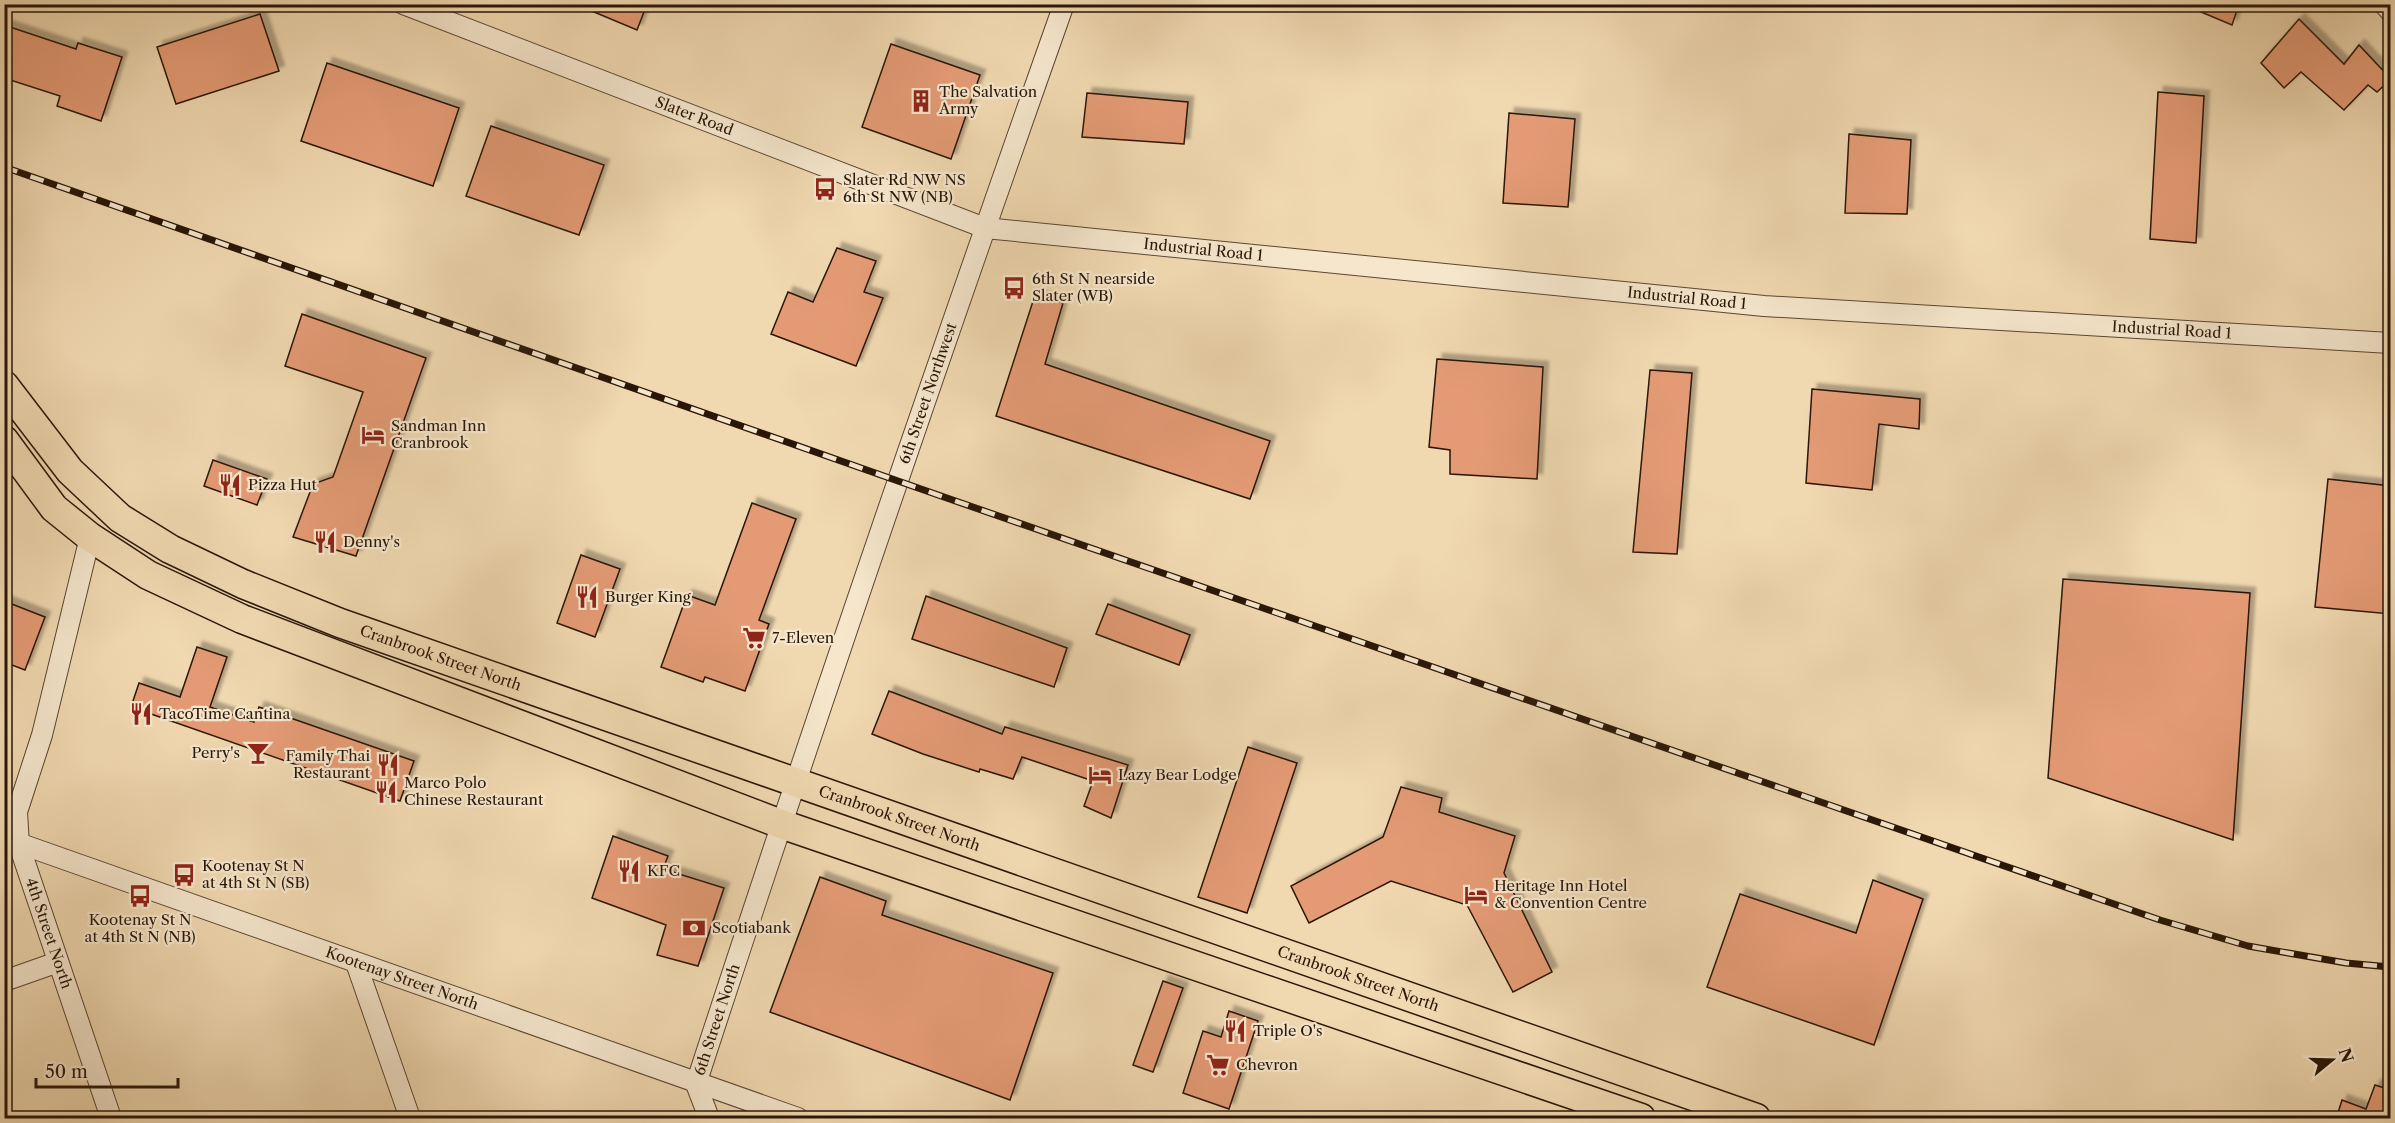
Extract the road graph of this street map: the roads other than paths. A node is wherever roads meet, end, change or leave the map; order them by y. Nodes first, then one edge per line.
1 (403, 4) edge
2 (1064, 4) edge
3 (2384, 4) edge
4 (2391, 11) edge
5 (985, 228) junction
6 (2391, 343) edge
7 (4, 384) edge
8 (4, 440) edge
9 (13, 468) edge
10 (70, 471) junction
11 (90, 537) junction
12 (795, 784) junction
13 (781, 824) junction
14 (12, 841) edge
15 (58, 962) junction
16 (356, 963) junction
17 (4, 981) edge
18 (696, 1084) junction
19 (111, 1119) edge
20 (410, 1119) edge
21 (709, 1119) edge
22 (798, 1119) edge
23 (1641, 1119) edge
24 (1756, 1119) edge

1 - 5 street, Slater Road
2 - 5 street, 6th Street Northwest
3 - 4 street
5 - 6 street, Industrial Road 1
5 - 12 street, 6th Street Northwest
7 - 10 highway
8 - 9 highway, Cranbrook Street North
9 - 10 highway
9 - 11 highway, Cranbrook Street North
10 - 12 highway, Cranbrook Street North
11 - 13 highway, Cranbrook Street North
11 - 14 street, 4th Street North
12 - 13 street, 6th Street North
12 - 24 highway, Cranbrook Street North
13 - 18 street, 6th Street North
13 - 23 highway, Cranbrook Street North
14 - 15 street, 4th Street North
14 - 16 street, Kootenay Street North
15 - 17 street
15 - 19 street, 4th Street North
16 - 18 street, Kootenay Street North
16 - 20 street
18 - 21 street, 6th Street North
18 - 22 street, Kootenay Street North

